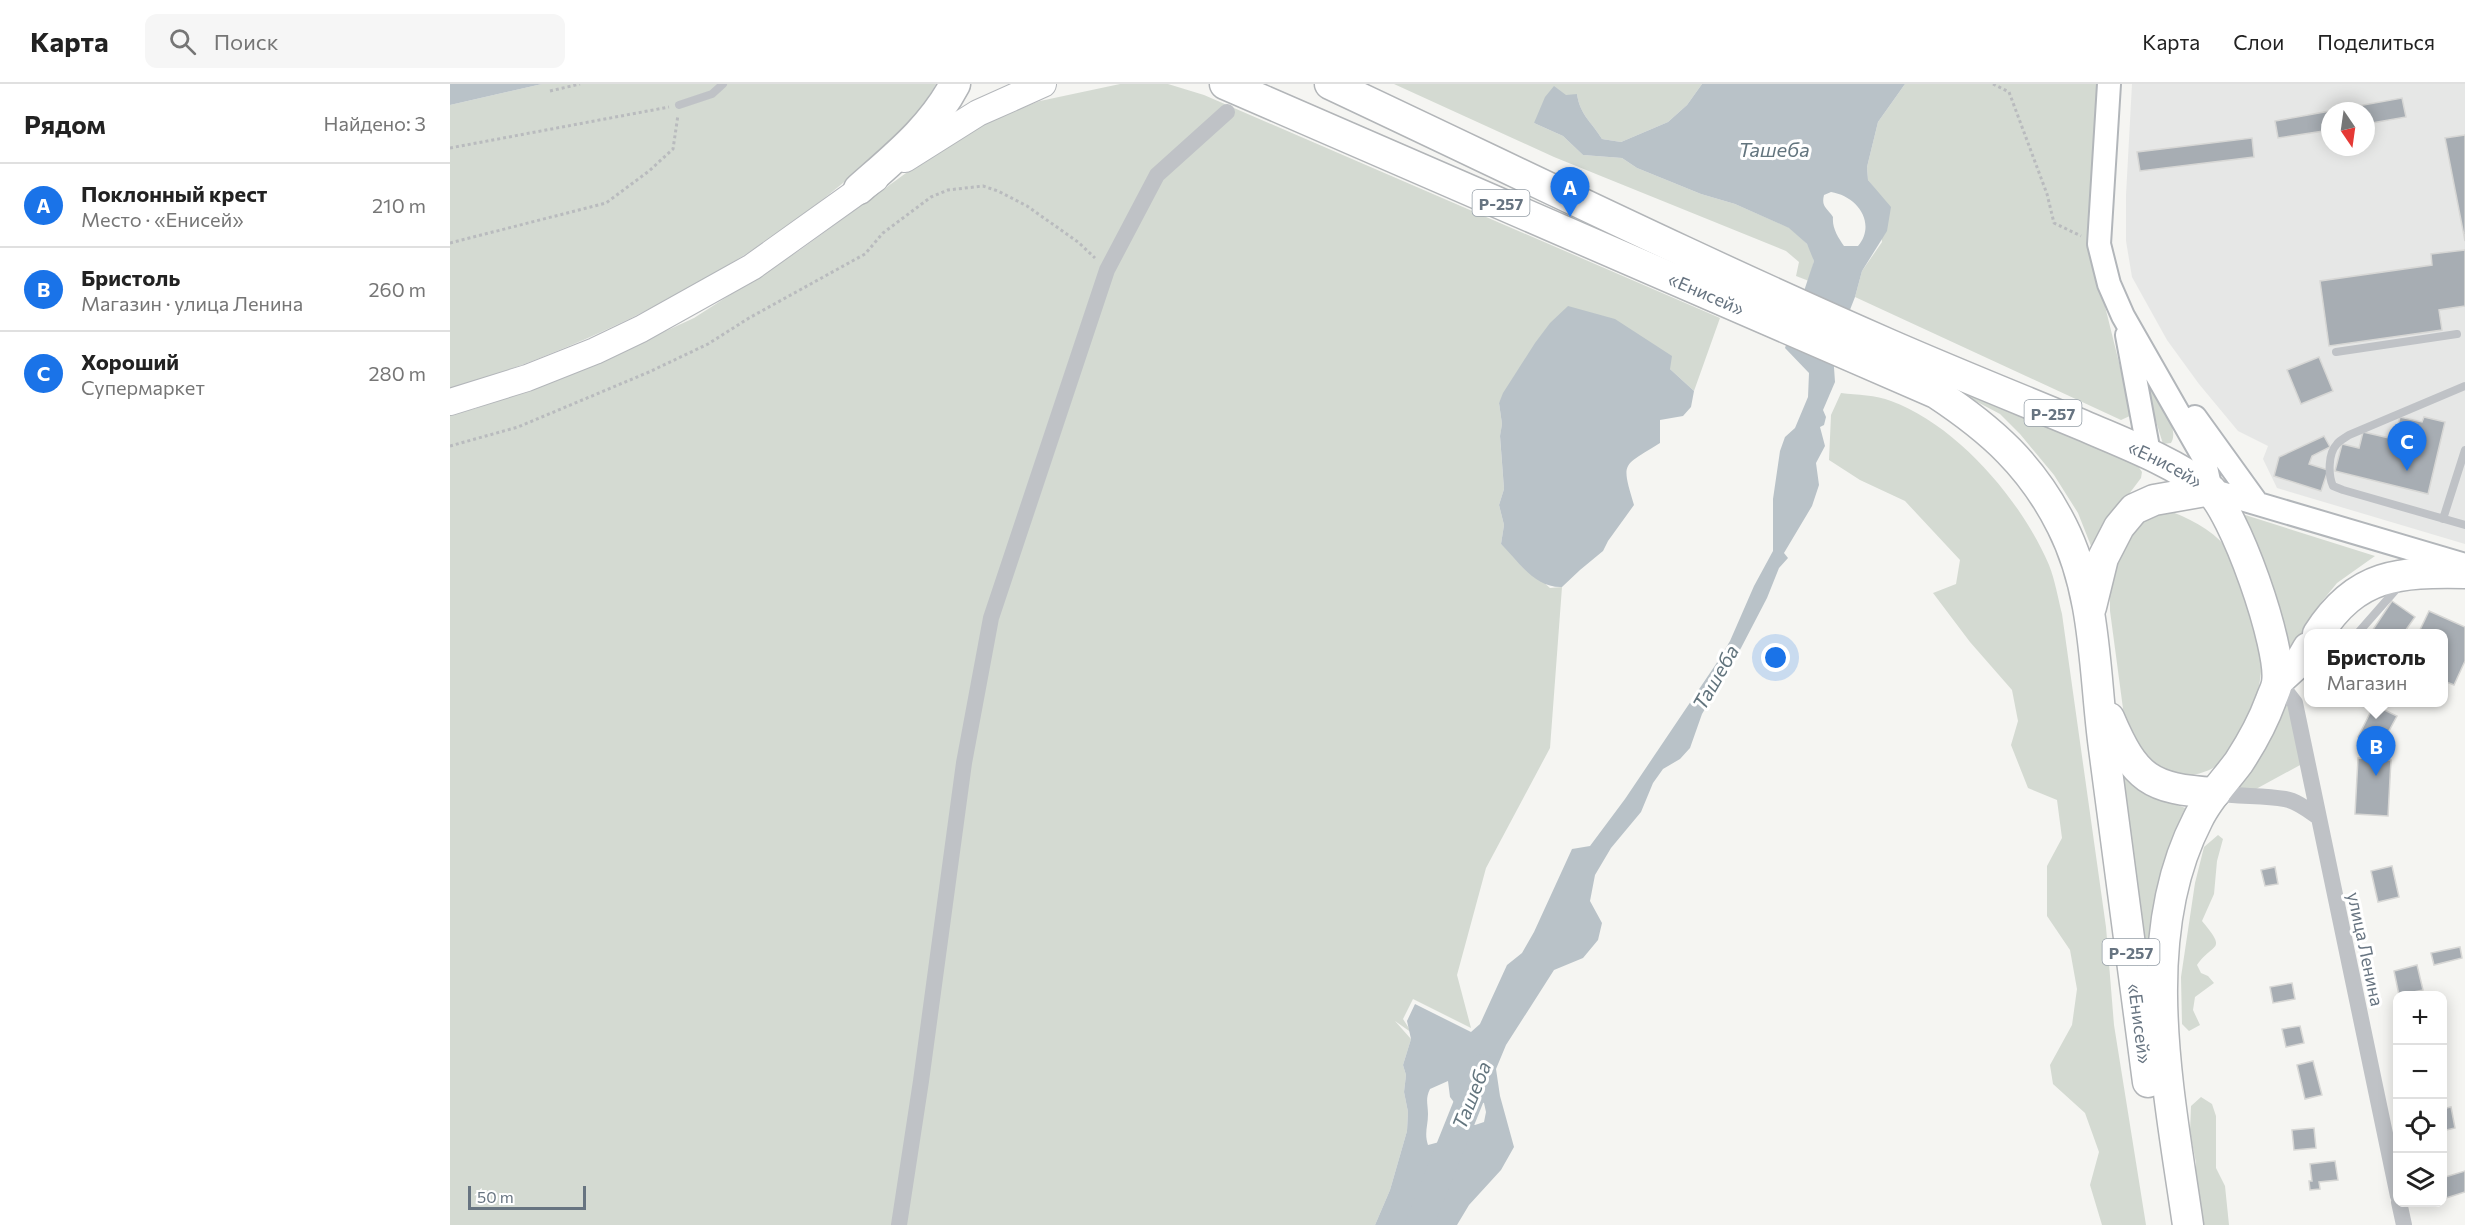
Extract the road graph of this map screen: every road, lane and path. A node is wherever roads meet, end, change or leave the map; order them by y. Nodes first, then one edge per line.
1 (580, 84) edge
2 (723, 84) edge
3 (955, 84) edge
4 (1043, 84) edge
5 (1330, 84) edge
6 (1993, 84) edge
7 (2109, 84) edge
8 (550, 91) dead end
9 (1226, 98) edge
10 (679, 105) junction
11 (450, 148) edge
12 (859, 189) junction
13 (450, 243) edge
14 (2099, 244) junction
15 (1107, 270) junction
16 (1764, 303) junction
17 (2123, 316) junction
18 (2457, 334) dead end
19 (2336, 352) dead end
20 (1886, 357) junction
21 (2465, 386) edge
22 (450, 402) edge
23 (450, 446) edge
24 (2465, 450) edge
25 (2149, 453) junction
26 (2211, 490) junction
27 (2257, 503) junction
28 (2443, 519) junction
29 (2465, 525) edge
30 (2465, 565) edge
31 (2465, 573) edge
32 (2410, 574) junction
33 (2090, 610) junction
34 (2321, 629) edge
35 (2361, 629) edge
36 (2304, 658) edge
37 (2097, 678) junction
38 (2278, 681) junction
39 (2215, 793) junction
40 (2318, 817) junction
41 (2393, 1177) edge
42 (2400, 1207) edge
43 (899, 1225) edge
44 (2167, 1225) edge
45 (2188, 1225) edge
46 (2404, 1225) edge

1 - 8 path
2 - 10 lane
3 - 12 highway
4 - 12 main road
5 - 16 highway, «Енисей» / Р-257
6 - 14 path
7 - 14 street
9 - 15 street
9 - 16 highway, «Енисей» / Р-257
10 - 11 path
10 - 13 path
12 - 22 main road
14 - 17 street
15 - 23 path
15 - 43 street
16 - 20 highway, «Енисей» / Р-257
17 - 25 street
17 - 26 street
17 - 27 street
18 - 19 lane
20 - 25 highway, «Енисей» / Р-257
20 - 33 highway, «Енисей» / Р-257
21 - 28 lane
24 - 28 lane
25 - 26 highway, «Енисей» / Р-257
26 - 27 street
26 - 33 highway, «Енисей» / Р-257
26 - 38 highway, «Енисей» / Р-257
27 - 30 street
28 - 29 lane
31 - 32 highway
32 - 34 highway
32 - 35 lane
33 - 37 highway, «Енисей» / Р-257
36 - 38 highway
37 - 39 highway, «Енисей» / Р-257
37 - 44 highway, «Енисей» / Р-257
38 - 39 highway, «Енисей» / Р-257
38 - 40 street, улица Ленина
39 - 40 street
39 - 45 highway, «Енисей» / Р-257
40 - 41 street, улица Ленина
42 - 46 street

